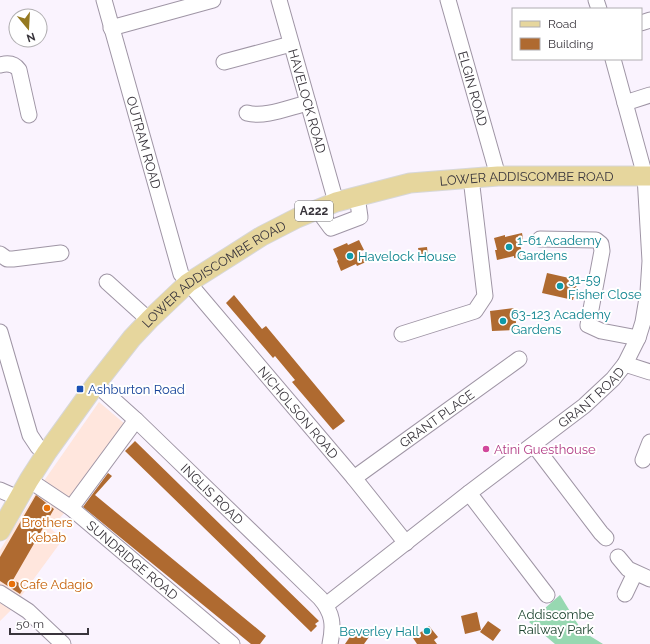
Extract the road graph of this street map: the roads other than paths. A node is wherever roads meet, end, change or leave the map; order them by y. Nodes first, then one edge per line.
1 (104, 0) edge
2 (213, 0) edge
3 (279, 0) edge
4 (448, 0) edge
5 (111, 28) junction
6 (292, 44) junction
7 (613, 60) edge
8 (224, 62) dead end
9 (0, 65) edge
10 (650, 95) edge
11 (308, 102) junction
12 (625, 103) junction
13 (247, 113) dead end
14 (29, 115) dead end
15 (498, 176) junction
16 (647, 176) edge
17 (472, 178) junction
18 (357, 196) junction
19 (336, 202) junction
20 (317, 209) junction
21 (540, 239) dead end
22 (61, 253) dead end
23 (0, 254) edge
24 (650, 261) edge
25 (107, 282) dead end
26 (188, 283) junction
27 (149, 320) junction
28 (0, 332) edge
29 (402, 334) dead end
30 (638, 338) junction
31 (519, 359) dead end
32 (625, 364) junction
33 (650, 372) edge
34 (96, 384) junction
35 (136, 420) junction
36 (650, 442) edge
37 (534, 445) junction
38 (47, 452) junction
39 (642, 460) dead end
40 (354, 478) junction
41 (29, 480) junction
42 (0, 490) edge
43 (469, 493) junction
44 (18, 498) junction
45 (71, 508) junction
46 (0, 531) edge
47 (606, 538) dead end
48 (406, 543) junction
49 (618, 557) dead end
50 (635, 573) junction
51 (650, 579) edge
52 (0, 593) edge
53 (625, 594) dead end
54 (547, 595) dead end
55 (326, 606) junction
56 (63, 644) edge
57 (232, 644) edge
58 (330, 644) edge

1 - 5 street, OUTRAM ROAD
2 - 5 street
3 - 6 street, HAVELOCK ROAD
4 - 15 street, ELGIN ROAD
5 - 26 street, OUTRAM ROAD
6 - 8 street
6 - 11 street, HAVELOCK ROAD
7 - 12 street, GRANT ROAD
9 - 14 street
10 - 12 street
11 - 13 street
11 - 19 street, HAVELOCK ROAD
12 - 16 street, GRANT ROAD
15 - 16 main road, LOWER ADDISCOMBE ROAD / A222
15 - 17 main road, LOWER ADDISCOMBE ROAD / A222
16 - 24 street, GRANT ROAD
17 - 18 main road, LOWER ADDISCOMBE ROAD / A222
17 - 29 street
18 - 19 main road, LOWER ADDISCOMBE ROAD / A222
18 - 20 street
19 - 20 main road, LOWER ADDISCOMBE ROAD / A222
20 - 26 main road, LOWER ADDISCOMBE ROAD / A222
21 - 30 street
22 - 23 street
24 - 30 street, GRANT ROAD
25 - 27 street
26 - 27 main road, LOWER ADDISCOMBE ROAD / A222
26 - 40 street, NICHOLSON ROAD
27 - 34 main road, LOWER ADDISCOMBE ROAD / A222
28 - 38 street
30 - 32 street, GRANT ROAD
31 - 40 street, GRANT PLACE
32 - 33 street
32 - 37 street, GRANT ROAD
34 - 35 street, INGLIS ROAD
34 - 38 main road, LOWER ADDISCOMBE ROAD / A222
35 - 45 street
35 - 55 street, INGLIS ROAD
36 - 39 street
37 - 43 street, GRANT ROAD
37 - 47 street
38 - 41 main road, LOWER ADDISCOMBE ROAD / A222
40 - 48 street, NICHOLSON ROAD
41 - 44 main road, LOWER ADDISCOMBE ROAD / A222
41 - 45 street, SUNDRIDGE ROAD
42 - 44 street
43 - 48 street, GRANT ROAD
43 - 54 street
44 - 46 main road, LOWER ADDISCOMBE ROAD / A222
45 - 57 street, SUNDRIDGE ROAD
48 - 55 street, GRANT ROAD
49 - 50 street
50 - 51 street
50 - 53 street
52 - 56 street
55 - 58 street

